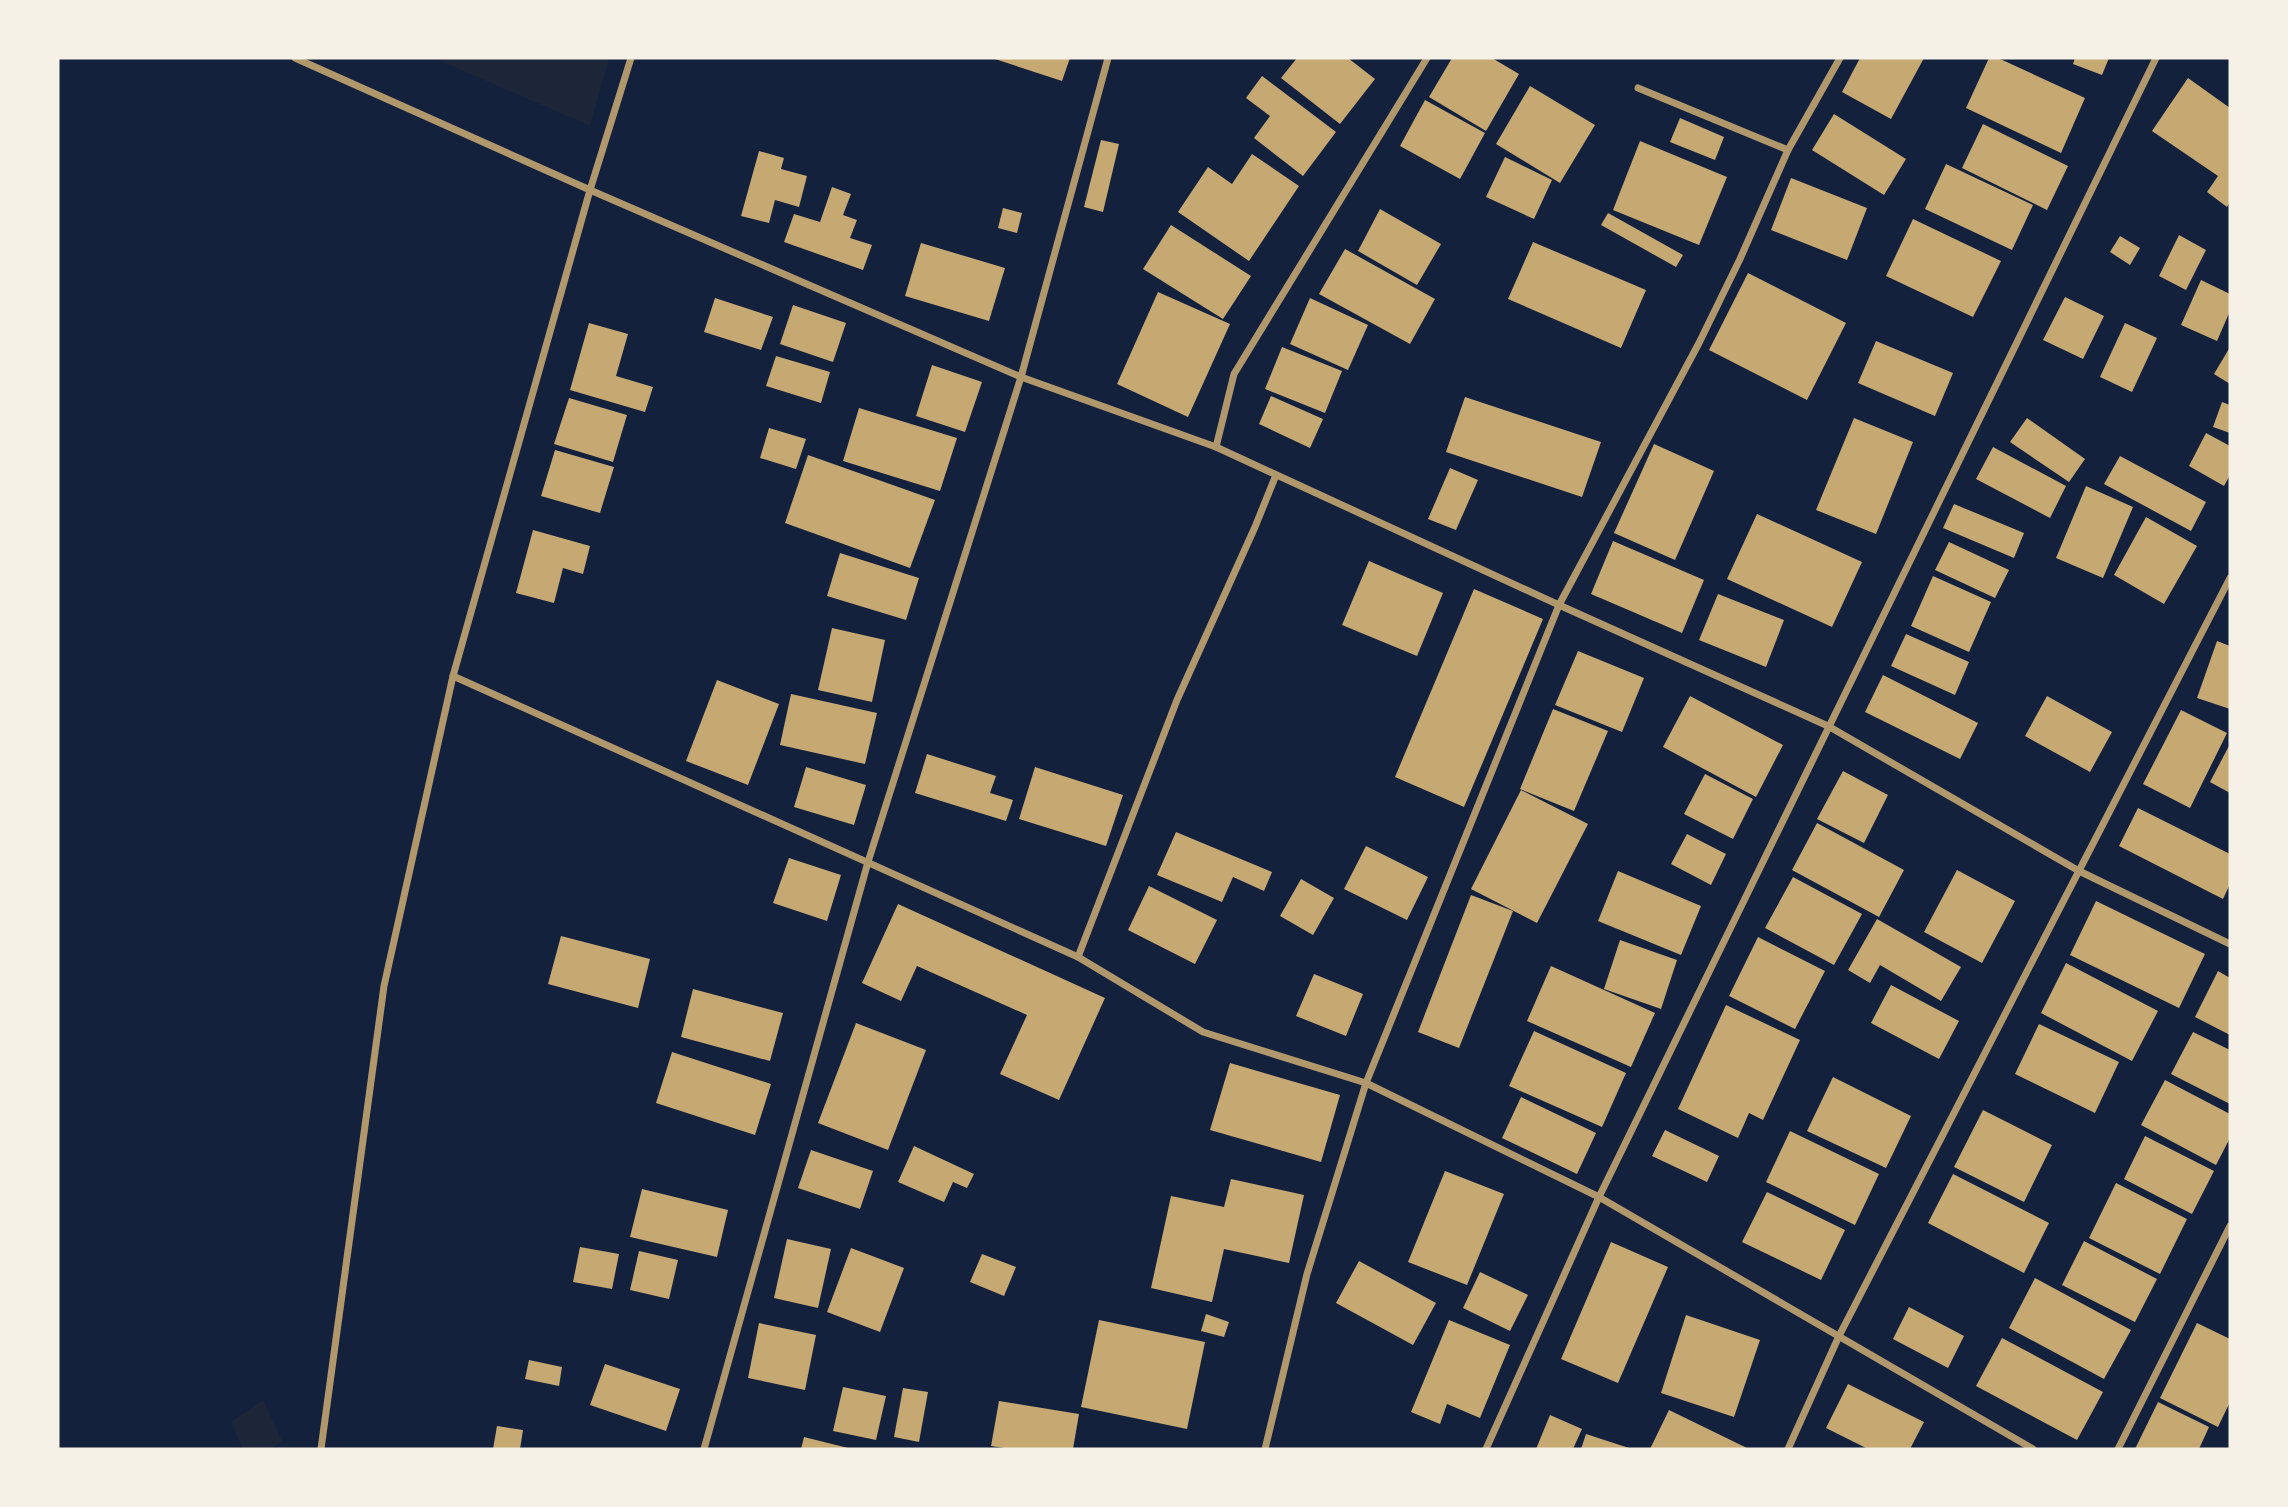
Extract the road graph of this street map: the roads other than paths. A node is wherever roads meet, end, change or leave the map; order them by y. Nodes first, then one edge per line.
1 (295, 58) edge
2 (631, 58) edge
3 (1108, 58) edge
4 (1427, 58) edge
5 (1840, 58) edge
6 (2156, 58) edge
7 (1638, 88) dead end
8 (1788, 150) junction
9 (590, 190) junction
10 (1021, 377) junction
11 (1216, 447) junction
12 (1276, 475) junction
13 (2230, 578) edge
14 (1559, 605) junction
15 (453, 676) junction
16 (1828, 726) junction
17 (868, 862) junction
18 (2079, 871) junction
19 (2230, 944) edge
20 (1078, 957) junction
21 (1366, 1083) junction
22 (1599, 1196) junction
23 (2230, 1226) edge
24 (1839, 1336) junction
25 (321, 1449) edge
26 (704, 1449) edge
27 (1265, 1449) edge
28 (1486, 1449) edge
29 (1788, 1449) edge
30 (2033, 1449) edge
31 (2118, 1449) edge

1 - 9 street
2 - 9 street
3 - 10 street
4 - 11 street
5 - 8 street
6 - 16 street
7 - 8 street
8 - 14 street
9 - 10 street
9 - 15 street
10 - 11 street
10 - 17 street
11 - 12 street
12 - 14 street
12 - 20 street
13 - 18 street
14 - 16 street
14 - 21 street
15 - 17 street
15 - 25 street
16 - 18 street
16 - 22 street
17 - 20 street
17 - 26 street
18 - 19 street
18 - 24 street
20 - 21 street
21 - 22 street
21 - 27 street
22 - 24 street
22 - 28 street
23 - 31 street
24 - 29 street
24 - 30 street

